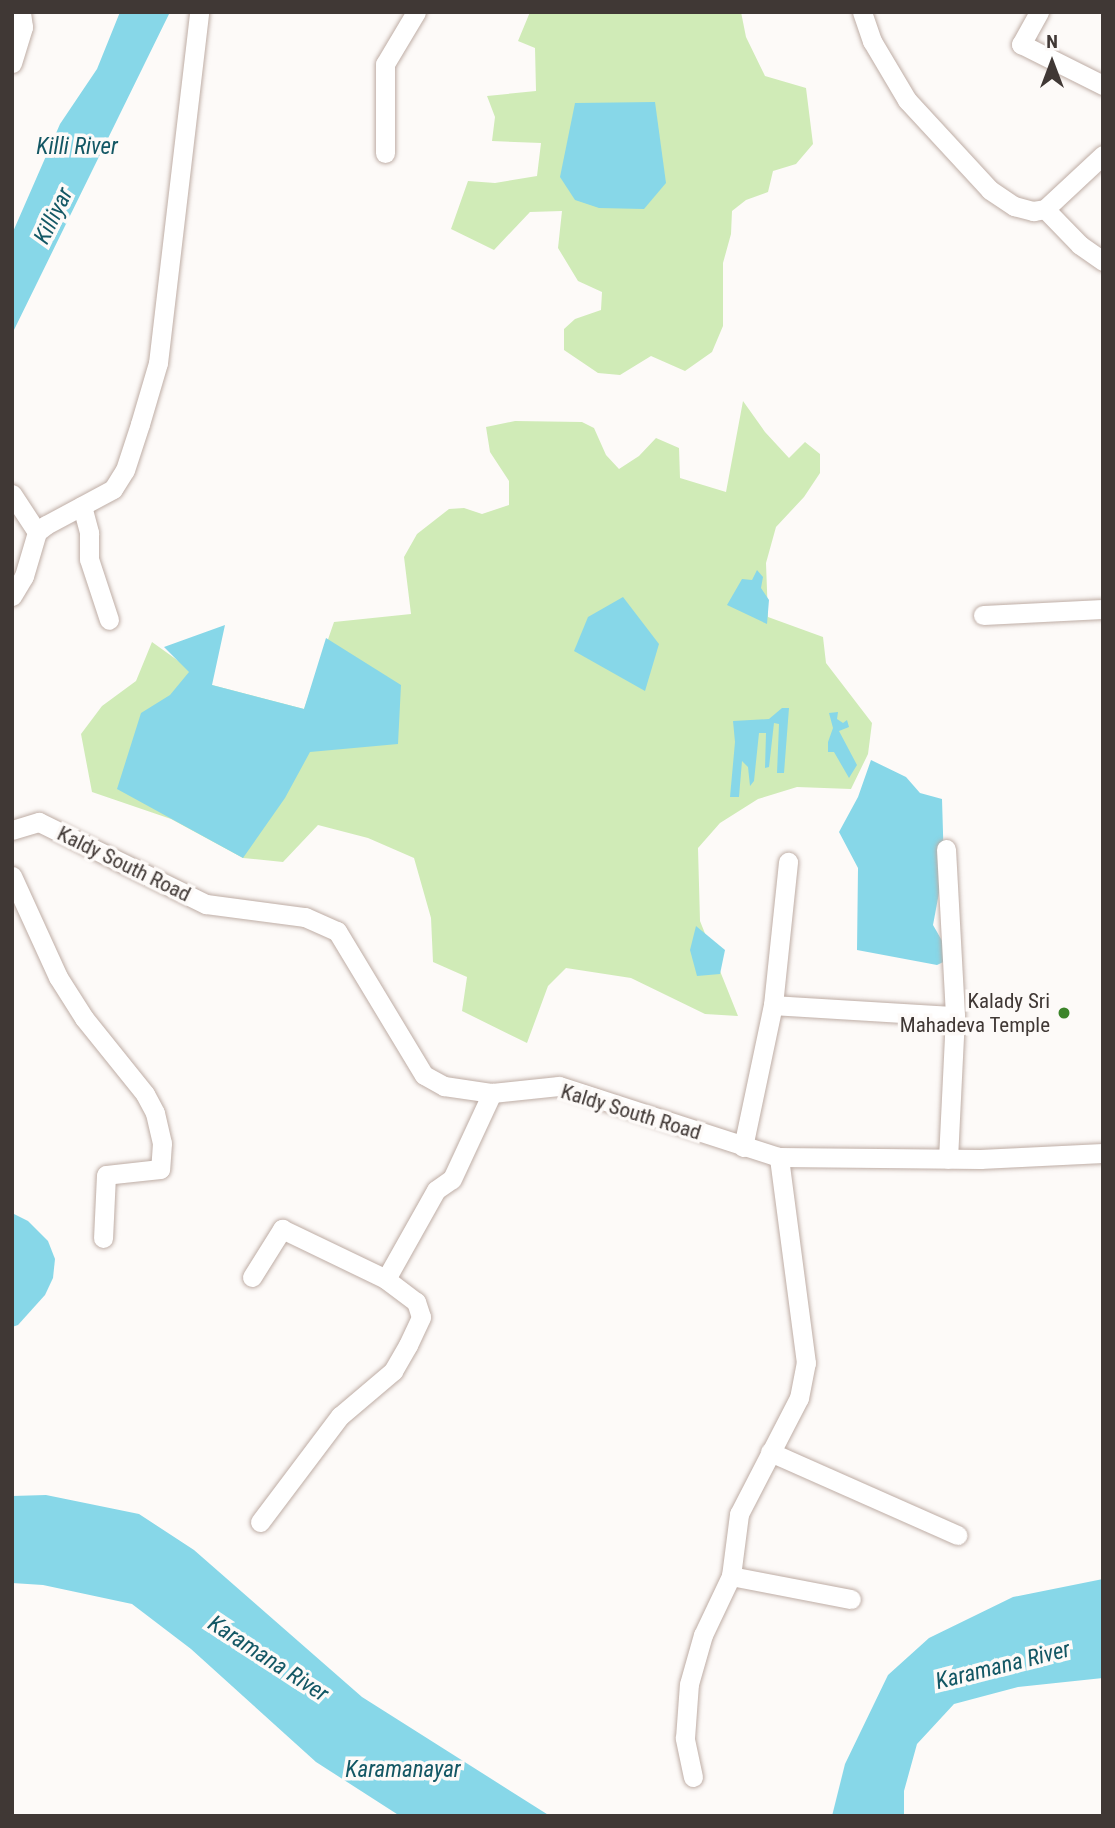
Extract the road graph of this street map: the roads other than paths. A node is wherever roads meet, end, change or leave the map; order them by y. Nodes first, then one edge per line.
1 (21, 12) edge
2 (199, 12) edge
3 (416, 12) edge
4 (862, 12) edge
5 (1039, 12) edge
6 (12, 63) edge
7 (1103, 85) edge
8 (385, 153) dead end
9 (1103, 155) edge
10 (1045, 209) junction
11 (1103, 261) edge
12 (12, 494) edge
13 (82, 506) junction
14 (37, 532) junction
15 (12, 596) edge
16 (1103, 609) edge
17 (983, 615) dead end
18 (109, 620) dead end
19 (12, 830) edge
20 (946, 849) dead end
21 (788, 862) dead end
22 (12, 876) edge
23 (773, 1005) junction
24 (954, 1016) junction
25 (492, 1093) junction
26 (743, 1147) junction
27 (1103, 1153) edge
28 (779, 1157) junction
29 (948, 1159) junction
30 (103, 1238) dead end
31 (252, 1277) dead end
32 (386, 1279) junction
33 (770, 1452) junction
34 (260, 1522) dead end
35 (957, 1535) dead end
36 (731, 1576) junction
37 (851, 1599) dead end
38 (693, 1777) dead end

1 - 6 street
2 - 13 street
3 - 8 street
4 - 10 street
5 - 7 street
9 - 10 street
10 - 11 street
12 - 14 street
13 - 14 street
13 - 18 street
14 - 15 street
16 - 17 street
19 - 25 street, Kaldy South Road
20 - 24 street
21 - 23 street
22 - 30 street
23 - 24 street
23 - 26 street
24 - 29 street
25 - 26 street, Kaldy South Road
25 - 32 street
26 - 28 street, Kaldy South Road
27 - 29 street, Kaldy South Road
28 - 29 street, Kaldy South Road
28 - 33 street
31 - 32 street
32 - 34 street
33 - 35 street
33 - 36 street
36 - 37 street
36 - 38 street

